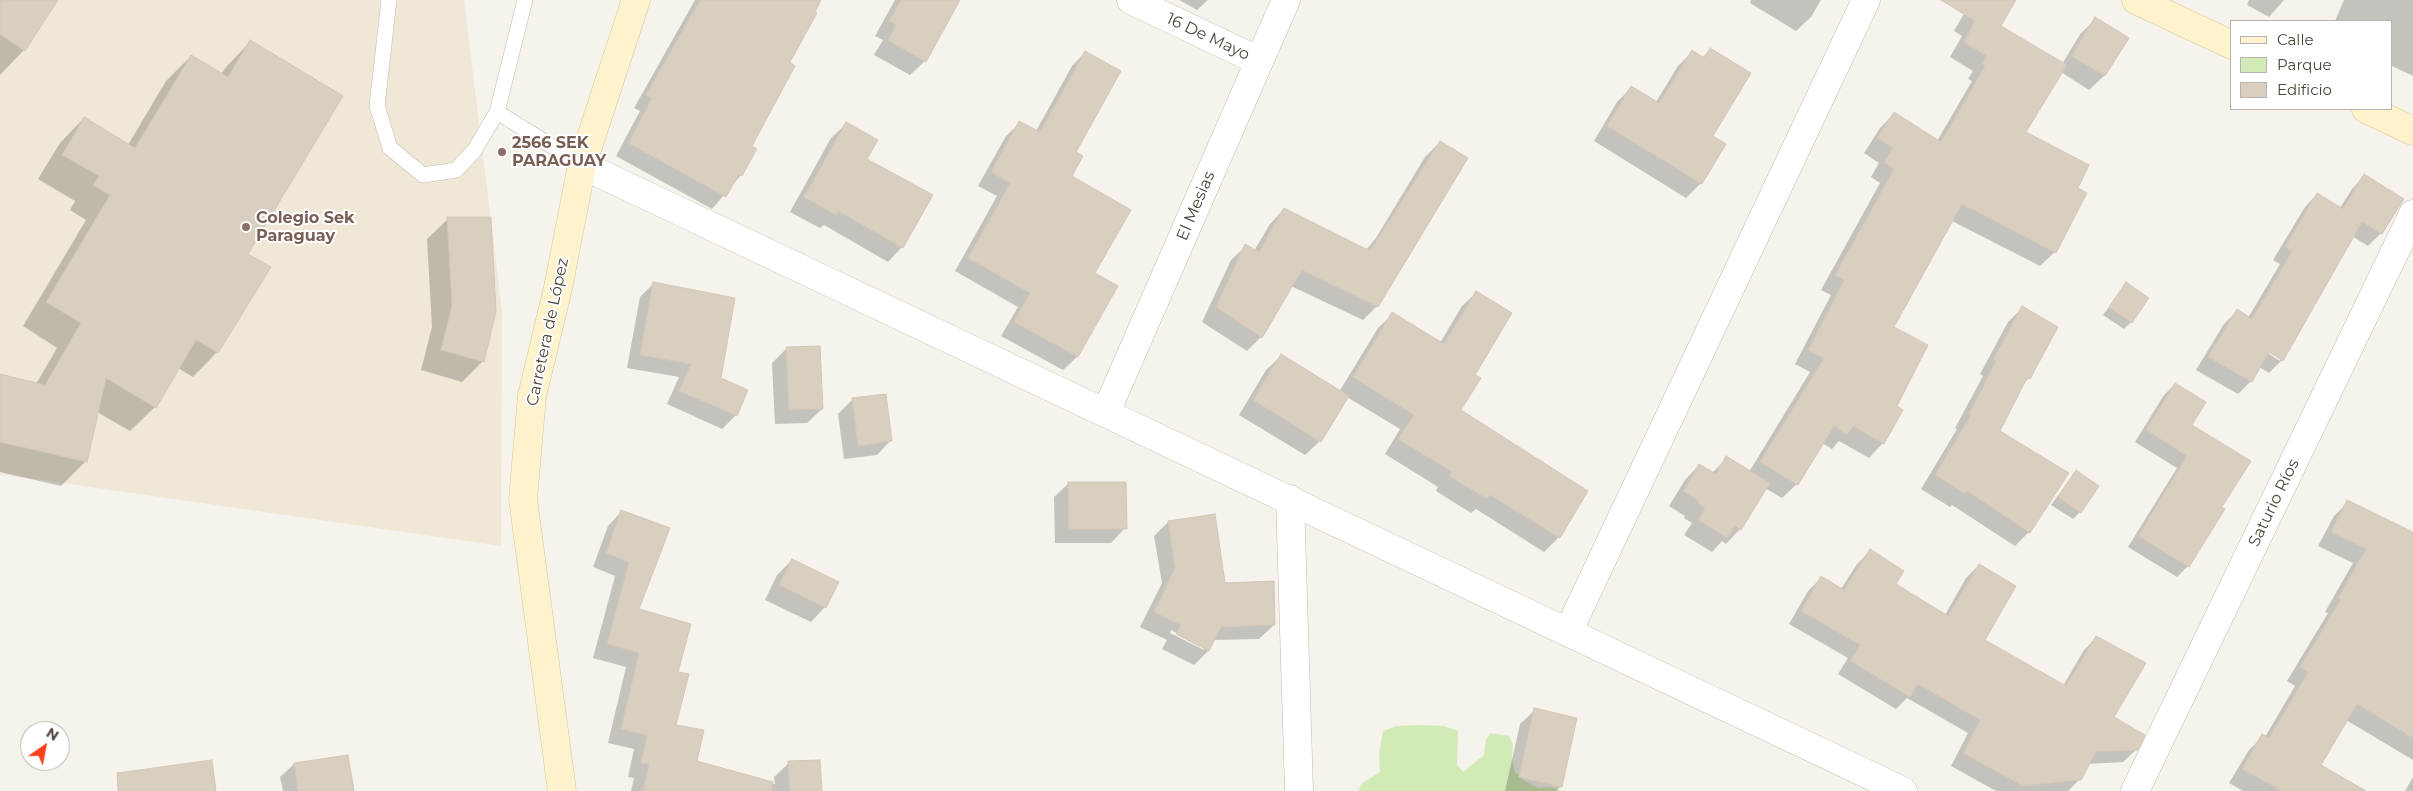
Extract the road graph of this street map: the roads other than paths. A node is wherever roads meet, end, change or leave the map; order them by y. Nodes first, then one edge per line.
1 (390, 0) edge
2 (525, 0) edge
3 (636, 0) edge
4 (1131, 0) edge
5 (1286, 0) edge
6 (1866, 0) edge
7 (2136, 0) edge
8 (2230, 44) edge
9 (1259, 60) junction
10 (2368, 110) edge
11 (497, 112) junction
12 (2413, 131) edge
13 (582, 165) junction
14 (2413, 214) edge
15 (1106, 412) junction
16 (1290, 499) junction
17 (1568, 632) junction
18 (562, 791) edge
19 (1299, 791) edge
20 (1903, 791) edge
21 (2135, 791) edge

1 - 11 lane
2 - 11 lane
3 - 13 main road, Carretera de López
4 - 9 street, 16 De Mayo
5 - 9 street, El Mesias
6 - 17 street
7 - 8 main road
9 - 15 street, El Mesias
10 - 12 main road
11 - 13 lane
13 - 15 street
13 - 18 main road, Carretera de López
14 - 21 street, Saturio Ríos
15 - 16 street
16 - 17 street
16 - 19 street
17 - 20 street

